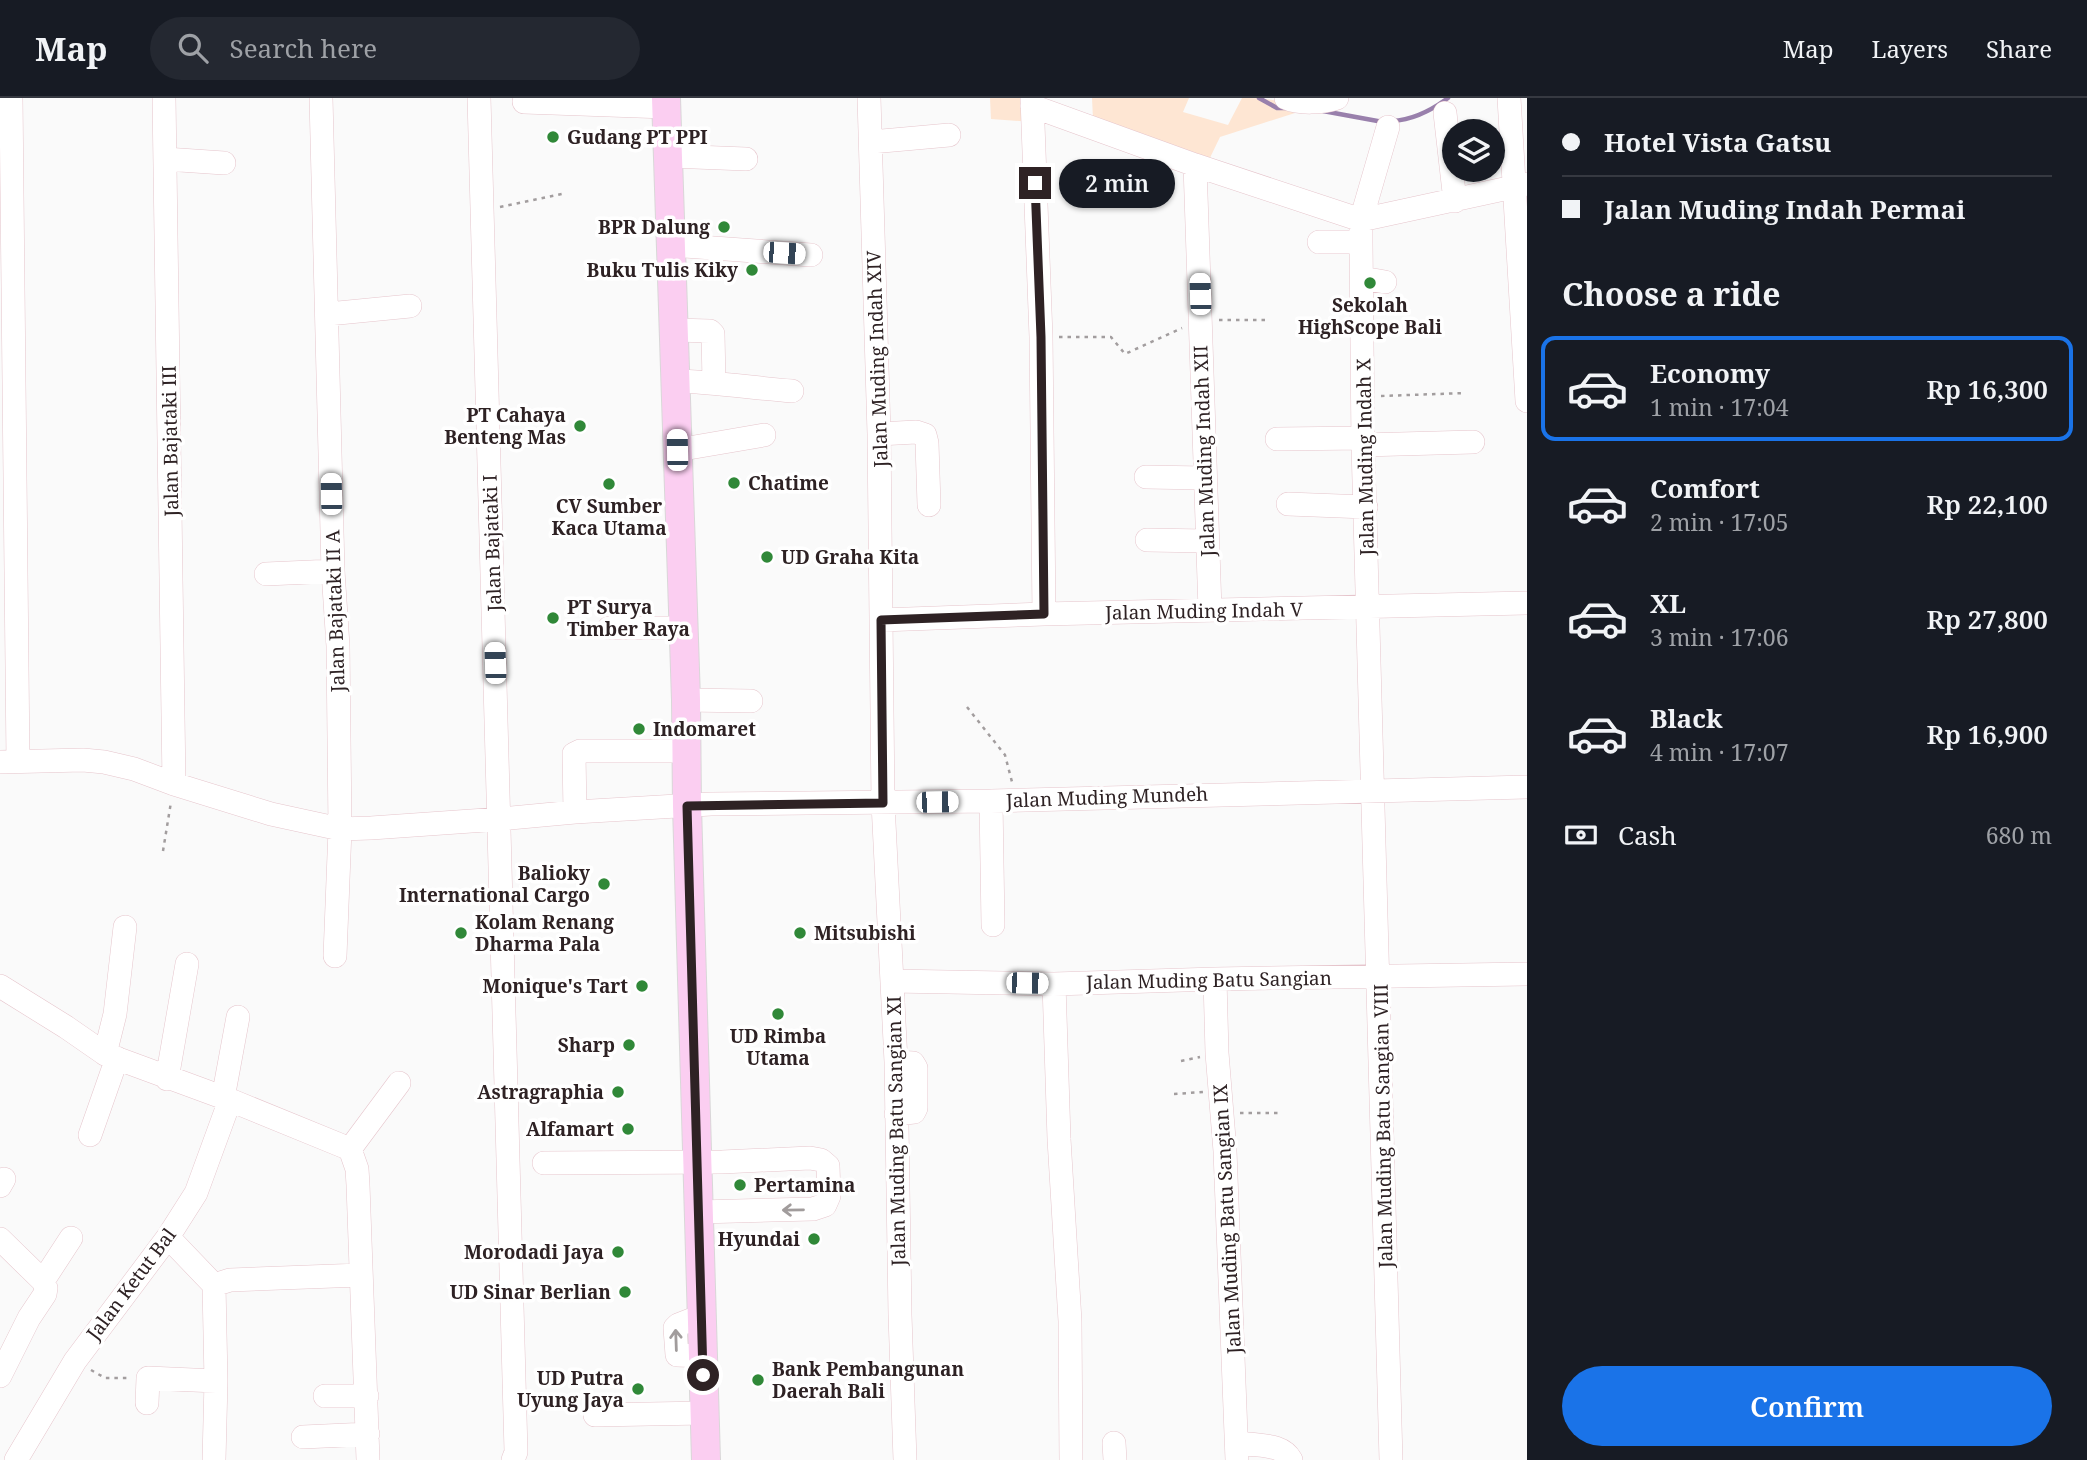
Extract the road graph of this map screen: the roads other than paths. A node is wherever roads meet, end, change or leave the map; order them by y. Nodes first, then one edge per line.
1 (11, 98) edge
2 (164, 98) edge
3 (321, 98) edge
4 (479, 98) edge
5 (869, 98) edge
6 (1286, 98) edge
7 (1337, 98) edge
8 (1509, 98) edge
9 (524, 102) dead end
10 (1032, 102) edge
11 (666, 103) edge
12 (1445, 113) dead end
13 (1388, 127) dead end
14 (949, 135) dead end
15 (871, 142) junction
16 (669, 156) junction
17 (165, 159) junction
18 (746, 159) dead end
19 (224, 163) dead end
20 (1195, 165) junction
21 (1521, 185) edge
22 (1455, 201) junction
23 (1361, 231) junction
24 (1319, 242) dead end
25 (671, 245) junction
26 (811, 255) dead end
27 (1362, 278) junction
28 (1385, 282) dead end
29 (410, 306) dead end
30 (328, 314) junction
31 (675, 330) junction
32 (676, 381) junction
33 (714, 382) junction
34 (792, 391) dead end
35 (1527, 401) edge
36 (880, 434) junction
37 (764, 435) dead end
38 (1277, 439) dead end
39 (1363, 442) junction
40 (1473, 442) dead end
41 (677, 450) junction
42 (1146, 477) dead end
43 (1205, 478) junction
44 (1288, 504) dead end
45 (929, 505) dead end
46 (1366, 507) junction
47 (1147, 540) dead end
48 (1206, 541) junction
49 (333, 571) junction
50 (267, 574) dead end
51 (1527, 603) edge
52 (1368, 608) junction
53 (1210, 610) junction
54 (1044, 614) junction
55 (881, 620) junction
56 (609, 628) dead end
57 (684, 628) junction
58 (686, 700) junction
59 (751, 701) dead end
60 (685, 751) junction
61 (9, 762) edge
62 (174, 784) junction
63 (1527, 787) edge
64 (1373, 791) junction
65 (991, 801) junction
66 (883, 803) junction
67 (687, 806) junction
68 (575, 812) junction
69 (500, 820) junction
70 (340, 829) junction
71 (993, 925) dead end
72 (125, 927) dead end
73 (335, 956) dead end
74 (187, 964) dead end
75 (1527, 974) edge
76 (1379, 977) junction
77 (1215, 979) junction
78 (892, 981) junction
79 (1054, 984) junction
80 (0, 986) edge
81 (238, 1017) dead end
82 (111, 1056) junction
83 (167, 1079) junction
84 (399, 1083) dead end
85 (227, 1099) junction
86 (90, 1135) dead end
87 (350, 1149) junction
88 (710, 1162) junction
89 (544, 1163) dead end
90 (699, 1212) junction
91 (168, 1237) junction
92 (71, 1238) dead end
93 (0, 1239) edge
94 (361, 1275) junction
95 (43, 1281) junction
96 (214, 1285) junction
97 (0, 1376) edge
98 (216, 1381) junction
99 (324, 1396) dead end
100 (367, 1396) junction
101 (148, 1403) dead end
102 (704, 1413) junction
103 (595, 1415) dead end
104 (368, 1434) junction
105 (303, 1437) dead end
106 (1242, 1452) edge
107 (16, 1460) edge
108 (214, 1460) edge
109 (368, 1460) edge
110 (513, 1460) edge
111 (706, 1460) edge
112 (905, 1460) edge
113 (1071, 1460) edge
114 (1291, 1460) edge
115 (1391, 1460) edge

1 - 61 street
2 - 17 street, Jalan Bajataki III
3 - 30 street, Jalan Bajataki II A
4 - 69 street, Jalan Bajataki I
5 - 15 street, Jalan Muding Indah XIV
6 - 7 street
8 - 21 street
9 - 11 street
10 - 20 street
10 - 54 street
11 - 16 main road
12 - 22 street
13 - 23 street, Jalan Muding Indah X
14 - 15 street
15 - 36 street, Jalan Muding Indah XIV
16 - 18 street
16 - 25 main road
17 - 19 street
17 - 62 street, Jalan Bajataki III
20 - 23 street
20 - 43 street, Jalan Muding Indah XII
21 - 22 street
21 - 35 street
22 - 23 street
23 - 24 street
23 - 27 street, Jalan Muding Indah X
25 - 26 street
25 - 31 main road
27 - 28 street
27 - 39 street, Jalan Muding Indah X
29 - 30 street
30 - 49 street, Jalan Bajataki II A
31 - 32 main road
31 - 33 street
32 - 33 street
32 - 41 main road
33 - 34 street
36 - 45 street
36 - 55 street, Jalan Muding Indah XIV
37 - 41 street
38 - 39 street
39 - 40 street
39 - 46 street, Jalan Muding Indah X
41 - 57 main road
42 - 43 street
43 - 48 street, Jalan Muding Indah XII
44 - 46 street
46 - 52 street, Jalan Muding Indah X
47 - 48 street
48 - 53 street, Jalan Muding Indah XII
49 - 50 street
49 - 70 street, Jalan Bajataki II A
51 - 52 street, Jalan Muding Indah V
52 - 53 street, Jalan Muding Indah V
52 - 64 street, Jalan Muding Indah X
53 - 54 street, Jalan Muding Indah V
54 - 55 street, Jalan Muding Indah V
55 - 66 street, Jalan Muding Indah XIV
56 - 57 street
57 - 58 main road
58 - 59 street
58 - 60 main road
60 - 67 main road
60 - 68 street
61 - 62 street, Jalan Muding Mundeh
62 - 70 street, Jalan Muding Mundeh
63 - 64 street, Jalan Muding Mundeh
64 - 65 street, Jalan Muding Mundeh
64 - 76 street, Jalan Muding Batu Sangian VIII
65 - 66 street, Jalan Muding Mundeh
65 - 71 street
66 - 67 street, Jalan Muding Mundeh
66 - 78 street, Jalan Muding Batu Sangian XI
67 - 68 street, Jalan Muding Mundeh
67 - 88 main road
68 - 69 street, Jalan Muding Mundeh
69 - 70 street, Jalan Muding Mundeh
69 - 110 street, Jalan Bajataki I
70 - 73 street, Jalan Bajataki II A
72 - 82 street
74 - 83 street
75 - 76 street, Jalan Muding Batu Sangian
76 - 77 street, Jalan Muding Batu Sangian
76 - 115 street, Jalan Muding Batu Sangian VIII
77 - 79 street, Jalan Muding Batu Sangian
77 - 106 street, Jalan Muding Batu Sangian IX
78 - 79 street, Jalan Muding Batu Sangian
78 - 112 street, Jalan Muding Batu Sangian XI
79 - 113 street
80 - 82 street
81 - 85 street, Jalan Ketut Bal
82 - 83 street
82 - 86 street
83 - 85 street
84 - 87 street
85 - 87 street
85 - 91 street, Jalan Ketut Bal
87 - 94 street
88 - 89 street
88 - 90 main road
88 -> 90 street
90 - 102 main road
91 - 96 street
91 - 107 street, Jalan Ketut Bal
92 - 95 street
93 - 95 street
94 - 96 street
94 - 100 street
95 - 97 street
96 - 98 street
98 - 101 street
98 - 108 street
99 - 100 street
100 - 104 street
102 - 103 street
102 - 111 main road
104 - 105 street
104 - 109 street
106 - 114 street

